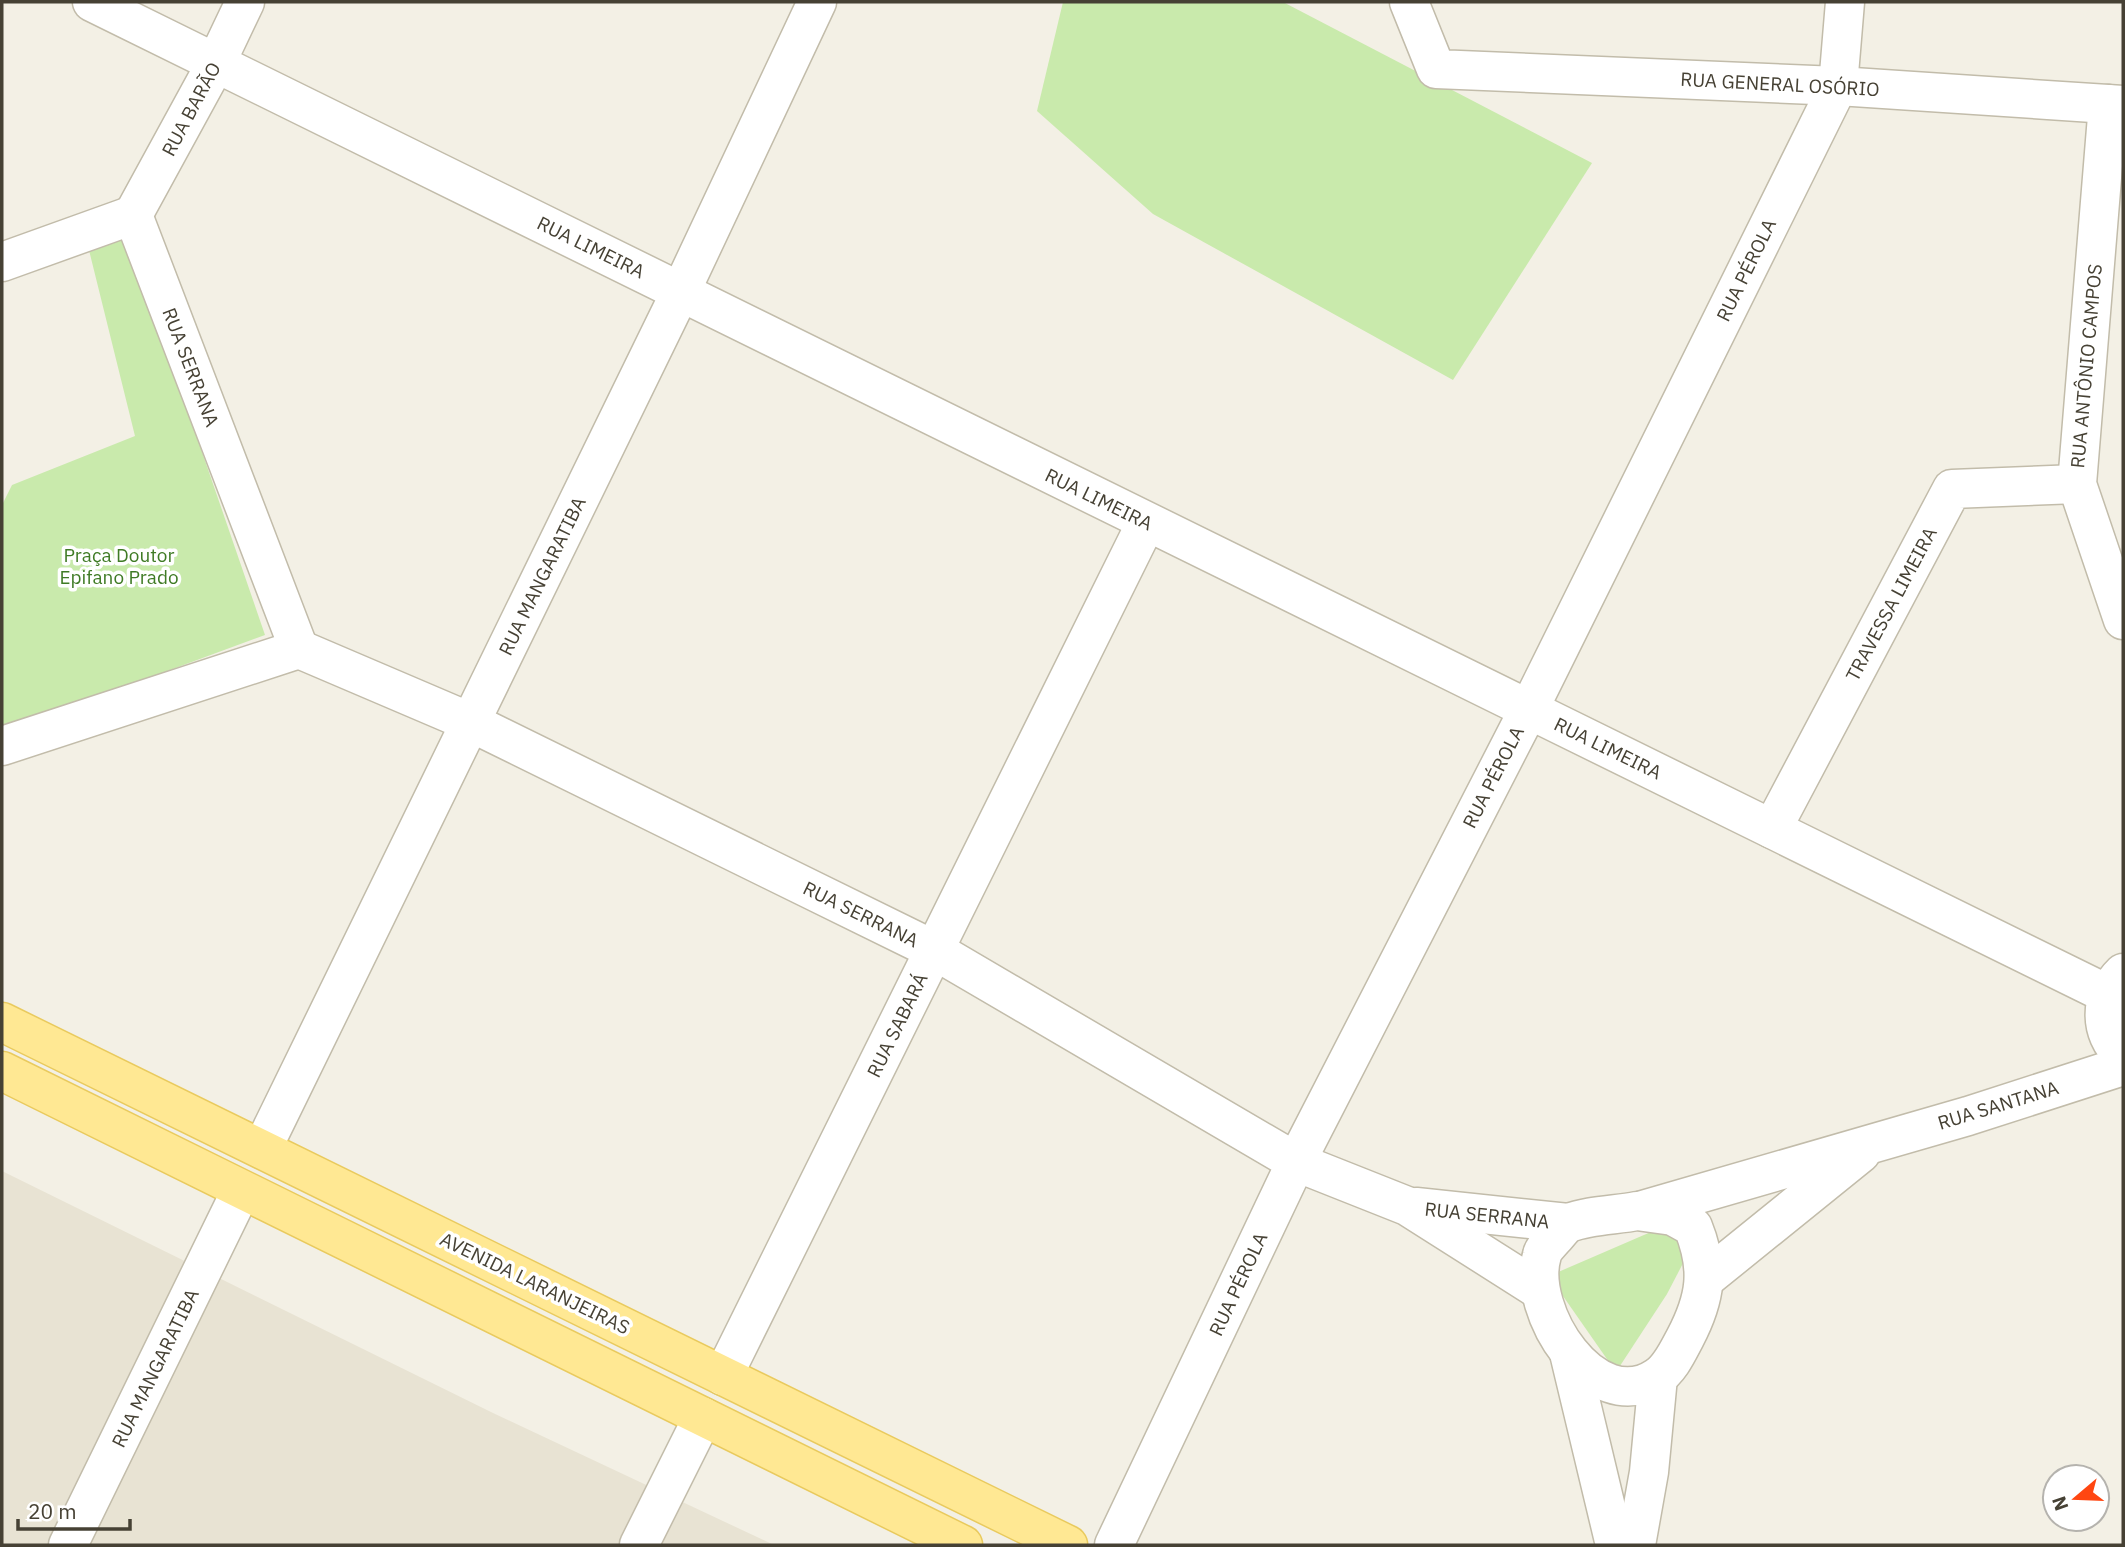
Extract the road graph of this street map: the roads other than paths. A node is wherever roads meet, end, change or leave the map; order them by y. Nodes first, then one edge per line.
1 (92, 2) edge
2 (245, 2) edge
3 (817, 2) edge
4 (1409, 2) edge
5 (1845, 2) edge
6 (216, 63) junction
7 (1838, 86) junction
8 (2116, 105) edge
9 (133, 215) junction
10 (2, 262) edge
11 (681, 291) junction
12 (2077, 484) junction
13 (1146, 523) junction
14 (2123, 620) edge
15 (299, 649) junction
16 (1529, 709) junction
17 (470, 722) junction
18 (2, 746) edge
19 (1772, 829) junction
20 (934, 950) junction
21 (2115, 984) edge
22 (2, 1022) edge
23 (2123, 1055) edge
24 (2123, 1066) edge
25 (2, 1071) edge
26 (1873, 1143) junction
27 (262, 1149) junction
28 (1296, 1162) junction
29 (242, 1191) junction
30 (1407, 1206) junction
31 (1637, 1211) junction
32 (1567, 1223) junction
33 (1705, 1279) junction
34 (1538, 1289) junction
35 (1569, 1353) junction
36 (723, 1376) junction
37 (1658, 1377) junction
38 (703, 1417) junction
39 (68, 1545) edge
40 (639, 1545) edge
41 (962, 1545) edge
42 (1068, 1545) edge
43 (1114, 1545) edge
44 (1615, 1545) edge
45 (1636, 1545) edge

1 - 6 street, RUA LIMEIRA
2 - 6 street, RUA BARÃO
3 - 11 street, RUA MANGARATIBA
4 - 7 street, RUA GENERAL OSÓRIO
5 - 7 street, RUA PÉROLA
6 - 9 street, RUA BARÃO
6 - 11 street, RUA LIMEIRA
7 - 8 street, RUA GENERAL OSÓRIO
7 - 16 street, RUA PÉROLA
8 - 12 street, RUA ANTÔNIO CAMPOS
9 - 10 street
9 - 15 street, RUA SERRANA
11 - 13 street, RUA LIMEIRA
11 - 17 street, RUA MANGARATIBA
12 - 14 street, RUA ANTÔNIO CAMPOS
12 - 19 street, TRAVESSA LIMEIRA
13 - 16 street, RUA LIMEIRA
13 - 20 street, RUA SABARÁ
15 - 17 street, RUA SERRANA
15 - 18 street
16 - 19 street, RUA LIMEIRA
16 - 28 street, RUA PÉROLA
17 - 20 street, RUA SERRANA
17 - 27 street, RUA MANGARATIBA
19 - 21 street, RUA LIMEIRA
20 - 28 street, RUA SERRANA
20 - 36 street, RUA SABARÁ
21 - 23 street
22 - 27 main road, AVENIDA LARANJEIRAS
24 - 26 street, RUA SANTANA
25 - 29 main road
26 - 31 street, RUA SANTANA
26 - 33 street, RUA SANTANA
27 - 36 main road, AVENIDA LARANJEIRAS
28 - 30 street, RUA SERRANA
28 - 43 street, RUA PÉROLA
29 - 38 main road
29 - 39 street, RUA MANGARATIBA
30 - 32 street, RUA SERRANA
30 - 34 street, RUA SERRANA
31 - 32 street
31 - 33 street
32 - 34 street
33 - 37 street
34 - 35 street
35 - 37 street
35 - 44 street
36 - 42 main road, AVENIDA LARANJEIRAS
37 - 45 street
38 - 40 street
38 - 41 main road

